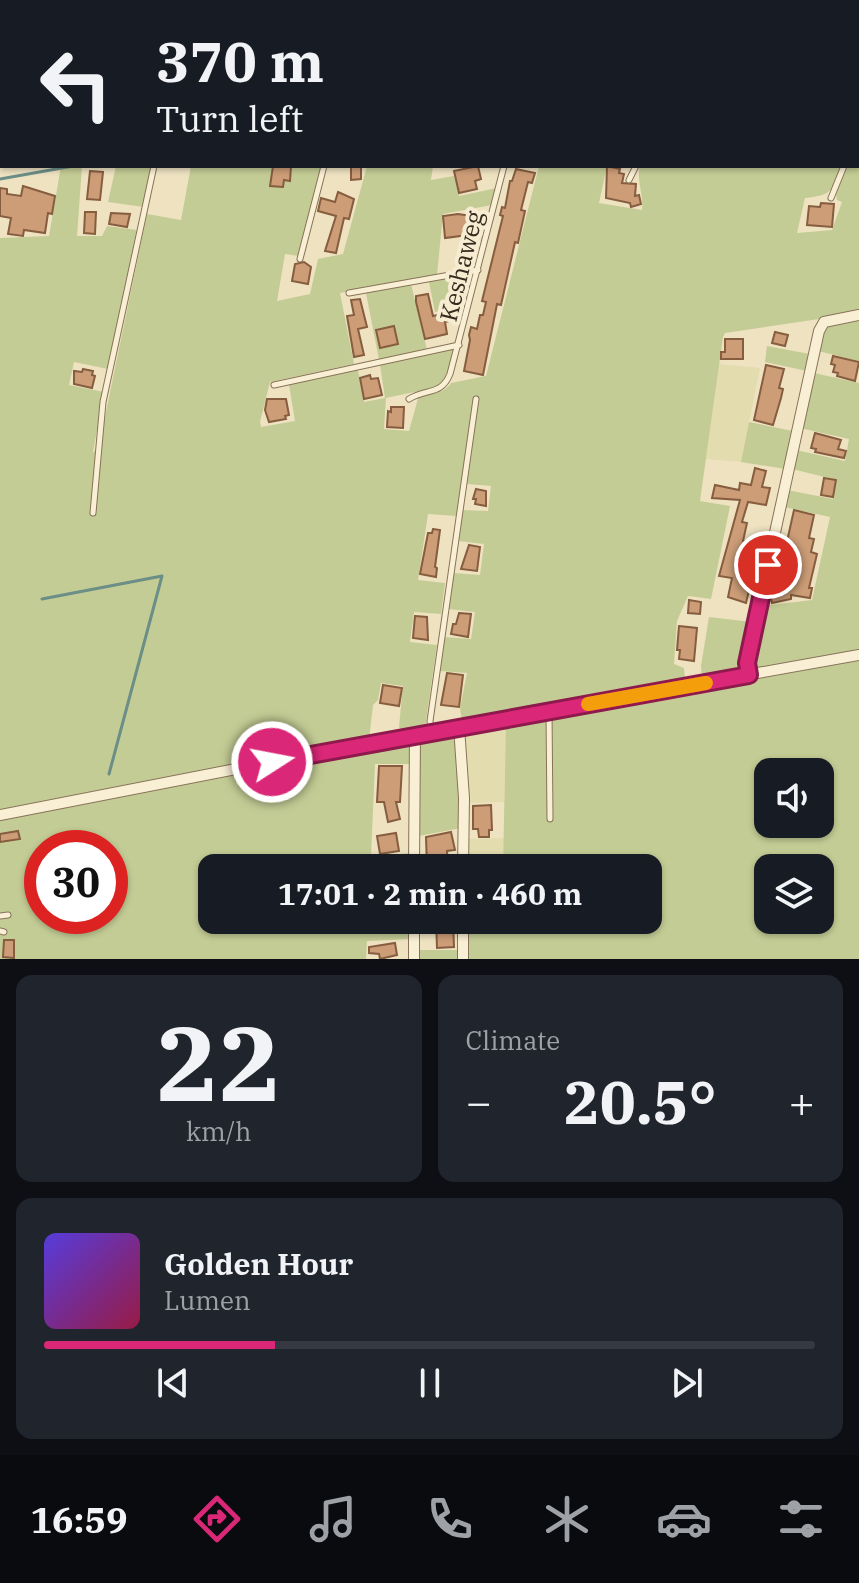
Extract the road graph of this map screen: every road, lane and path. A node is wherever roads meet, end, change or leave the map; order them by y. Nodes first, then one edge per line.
1 (154, 168) edge
2 (323, 168) edge
3 (504, 168) edge
4 (635, 168) edge
5 (843, 168) edge
6 (629, 180) dead end
7 (831, 198) dead end
8 (300, 259) dead end
9 (478, 270) junction
10 (349, 293) dead end
11 (859, 315) edge
12 (459, 345) junction
13 (274, 385) dead end
14 (409, 399) dead end
15 (476, 399) dead end
16 (93, 513) dead end
17 (859, 655) edge
18 (749, 675) junction
19 (549, 711) junction
20 (459, 727) junction
21 (431, 732) junction
22 (415, 734) junction
23 (0, 815) edge
24 (550, 819) dead end
25 (414, 854) edge
26 (463, 854) edge
27 (8, 915) dead end
28 (0, 916) edge
29 (414, 934) edge
30 (463, 934) edge
31 (414, 959) edge
32 (463, 959) edge

1 - 16 lane
2 - 8 lane
3 - 9 lane, Keshaweg
4 - 6 lane
5 - 7 lane
9 - 10 lane
9 - 12 lane, Keshaweg
11 - 18 street
12 - 13 lane
12 - 14 lane, Keshaweg
15 - 21 lane
17 - 18 street
18 - 19 street
19 - 20 street
19 - 24 lane
20 - 21 street
20 - 26 street
21 - 22 street
22 - 23 street
22 - 25 street
27 - 28 lane
29 - 31 street
30 - 32 street

